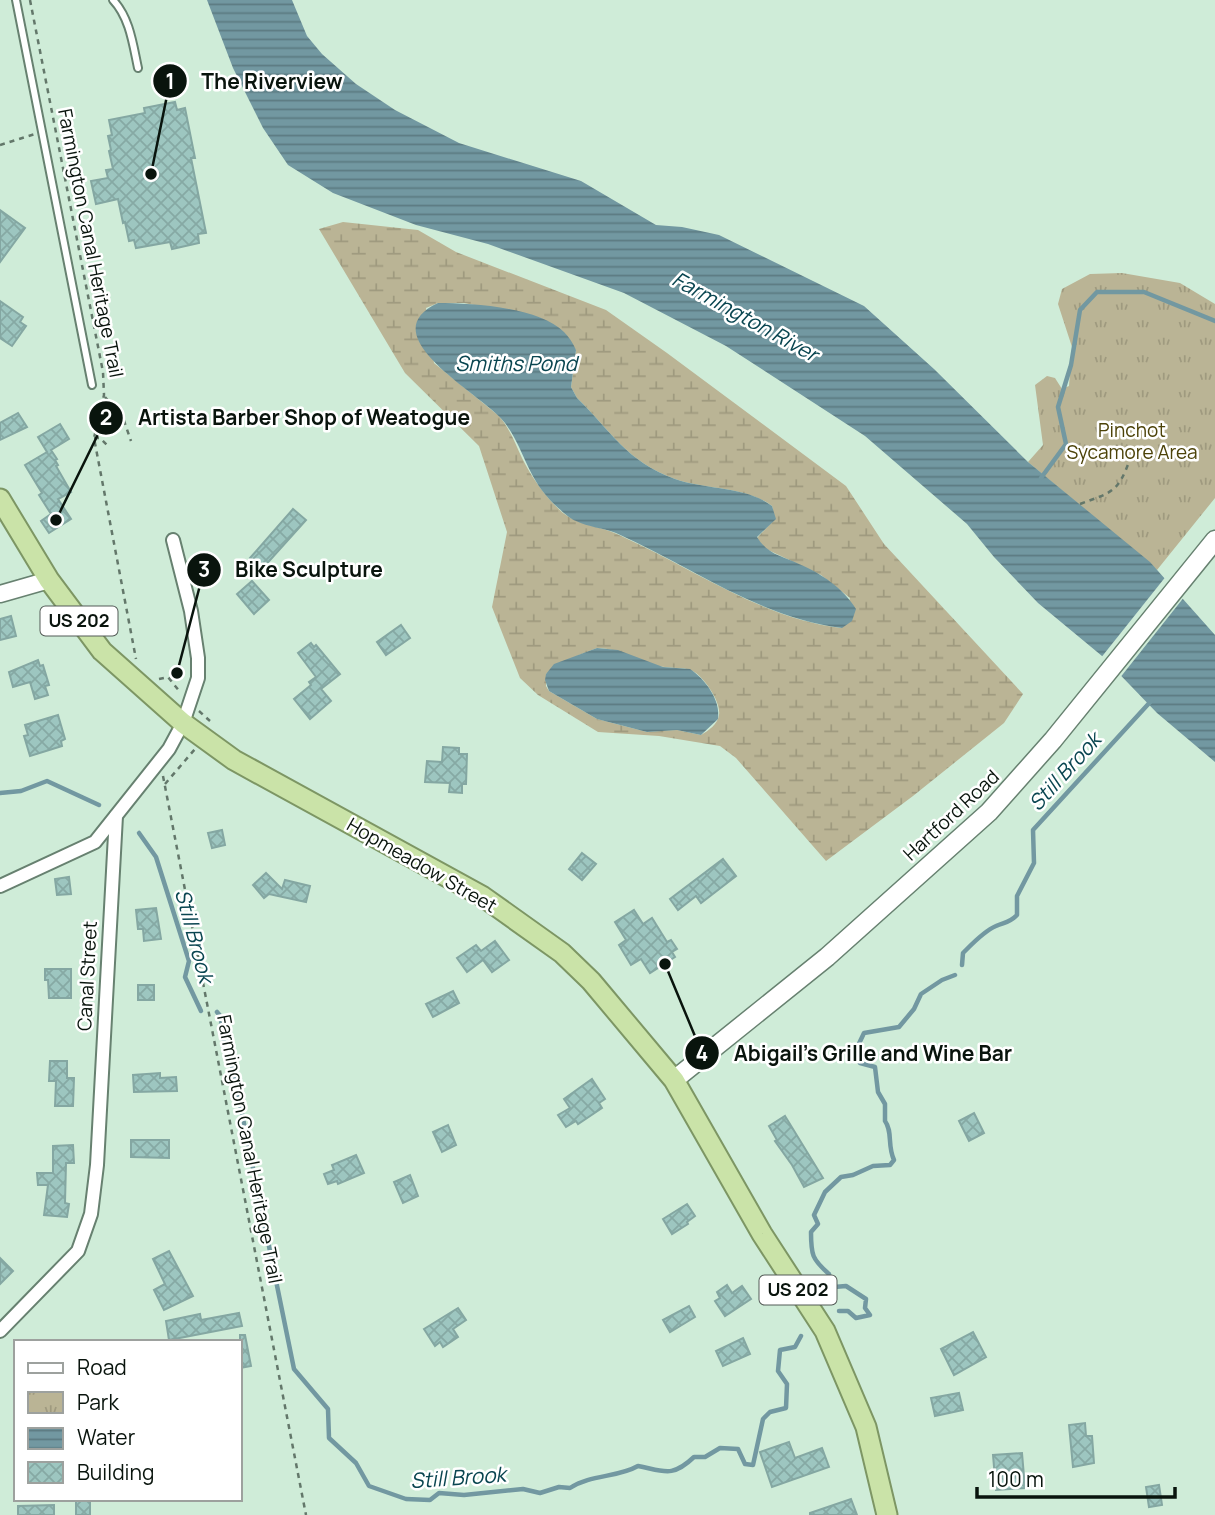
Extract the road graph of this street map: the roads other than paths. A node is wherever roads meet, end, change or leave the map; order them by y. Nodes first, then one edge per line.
1 (16, 0) edge
2 (113, 0) edge
3 (138, 68) dead end
4 (92, 385) road end
5 (0, 499) edge
6 (173, 540) dead end
7 (1215, 540) edge
8 (49, 579) junction
9 (0, 594) edge
10 (183, 723) junction
11 (116, 816) junction
12 (0, 886) edge
13 (674, 1080) junction
14 (0, 1331) edge
15 (887, 1515) edge

1 - 4 lane
2 - 3 lane
5 - 8 highway, Hopmeadow Street / US 202
6 - 10 street
7 - 13 main road, Hartford Road
8 - 9 street
8 - 10 highway, Hopmeadow Street / US 202
10 - 11 street
10 - 13 highway, Hopmeadow Street / US 202
11 - 12 street
11 - 14 street, Canal Street
13 - 15 highway, Hopmeadow Street / US 202

